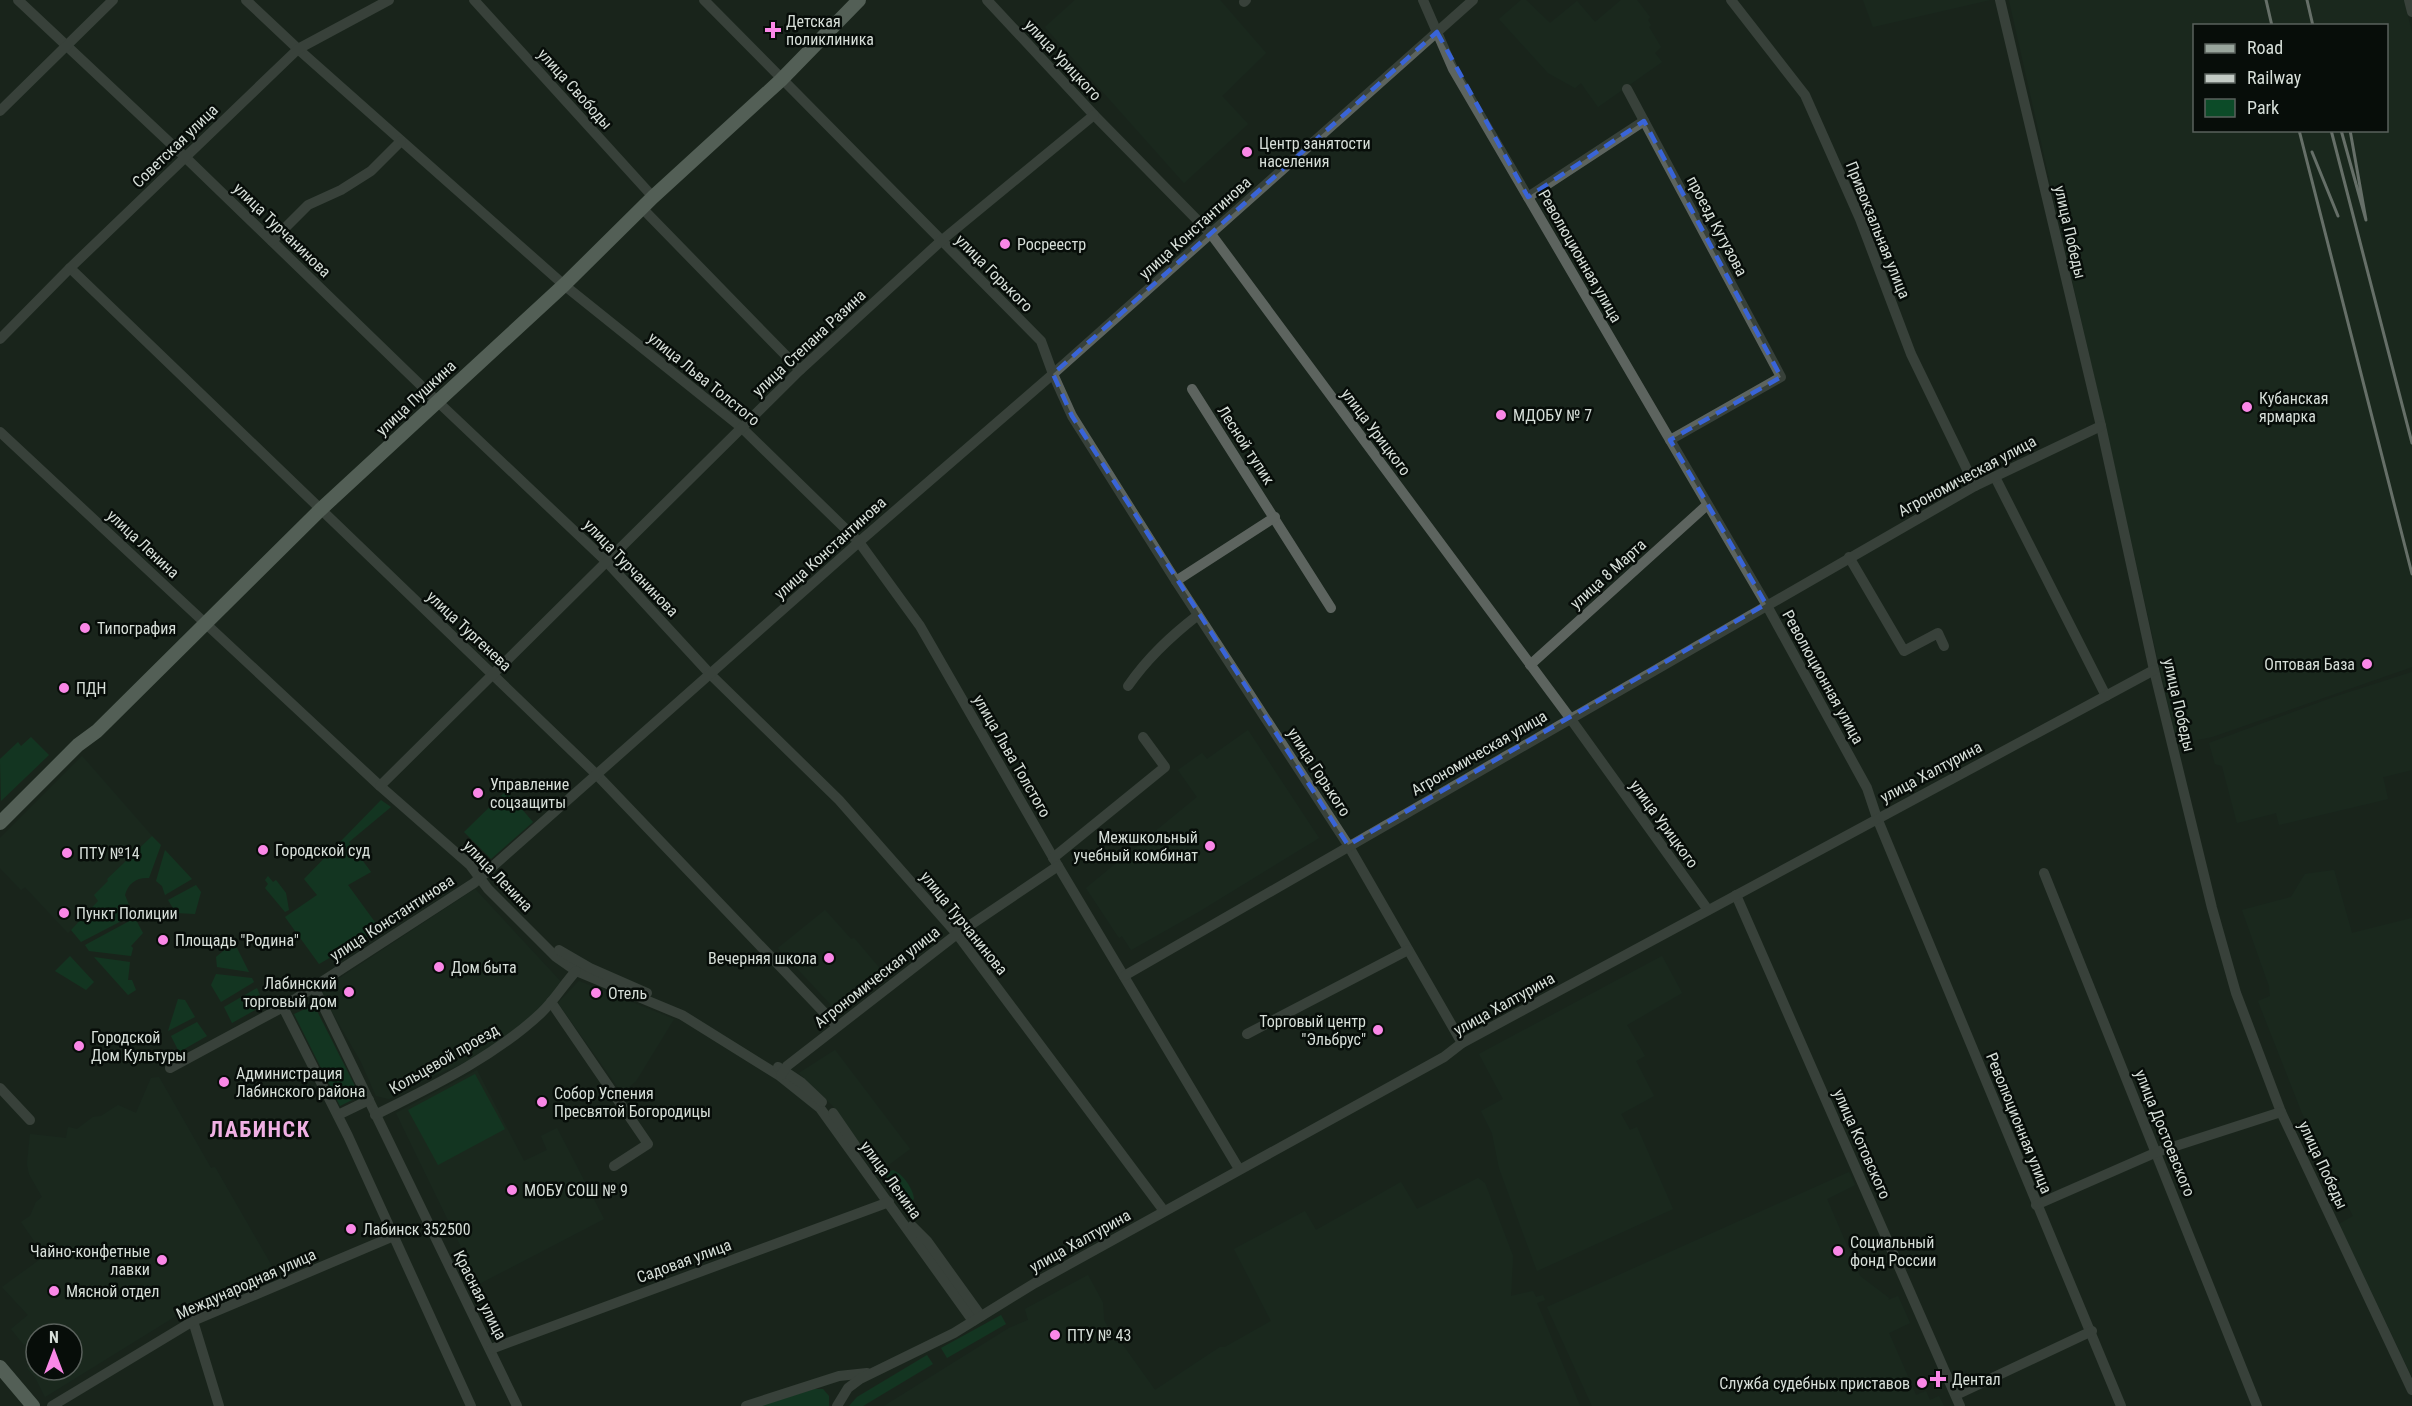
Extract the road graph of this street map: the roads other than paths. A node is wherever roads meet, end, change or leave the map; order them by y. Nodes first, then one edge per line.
1 (18, 0) edge
2 (113, 0) edge
3 (246, 0) edge
4 (389, 0) edge
5 (474, 0) edge
6 (704, 0) edge
7 (858, 0) edge
8 (987, 0) edge
9 (1423, 0) edge
10 (1473, 0) edge
11 (1731, 0) edge
12 (2000, 0) edge
13 (2409, 0) edge
14 (2412, 12) edge
15 (1437, 32) junction
16 (65, 45) junction
17 (298, 49) junction
18 (781, 80) junction
19 (1627, 90) dead end
20 (0, 111) edge
21 (1094, 115) junction
22 (1644, 121) junction
23 (401, 141) junction
24 (185, 157) junction
25 (1528, 196) junction
26 (653, 197) junction
27 (642, 208) junction
28 (1211, 234) junction
29 (272, 241) junction
30 (941, 242) junction
31 (70, 268) junction
32 (564, 285) junction
33 (0, 339) edge
34 (800, 370) junction
35 (1053, 375) junction
36 (1192, 389) dead end
37 (437, 401) junction
38 (2101, 426) junction
39 (741, 427) junction
40 (0, 432) edge
41 (1670, 440) junction
42 (1995, 477) junction
43 (1975, 486) junction
44 (1707, 505) junction
45 (320, 510) junction
46 (1275, 517) junction
47 (859, 542) junction
48 (1849, 557) junction
49 (606, 561) junction
50 (1176, 581) junction
51 (1766, 604) junction
52 (1331, 608) dead end
53 (1198, 615) junction
54 (207, 624) junction
55 (1944, 646) dead end
56 (1530, 665) junction
57 (2154, 670) junction
58 (495, 675) junction
59 (711, 675) junction
60 (1128, 686) dead end
61 (2106, 696) junction
62 (1570, 718) junction
63 (1143, 737) dead end
64 (597, 775) junction
65 (380, 786) junction
66 (1877, 818) junction
67 (0, 823) edge
68 (1348, 845) junction
69 (1055, 862) junction
70 (2044, 873) dead end
71 (481, 875) junction
72 (1736, 895) junction
73 (1708, 910) junction
74 (957, 934) junction
75 (1408, 950) junction
76 (576, 971) junction
77 (1124, 976) junction
78 (314, 987) junction
79 (551, 1002) junction
80 (283, 1007) junction
81 (837, 1026) junction
82 (1247, 1034) dead end
83 (1462, 1043) junction
84 (170, 1068) dead end
85 (782, 1073) junction
86 (0, 1088) edge
87 (369, 1101) junction
88 (2281, 1112) junction
89 (375, 1115) junction
90 (338, 1116) junction
91 (30, 1120) dead end
92 (2157, 1152) junction
93 (614, 1166) dead end
94 (1239, 1169) junction
95 (889, 1202) junction
96 (2036, 1205) junction
97 (1164, 1211) junction
98 (394, 1236) junction
99 (977, 1318) junction
100 (193, 1321) junction
101 (2092, 1331) junction
102 (490, 1349) junction
103 (0, 1367) edge
104 (874, 1372) junction
105 (2412, 1390) edge
106 (1956, 1395) junction
107 (469, 1405) edge
108 (33, 1406) edge
109 (52, 1406) edge
110 (219, 1406) edge
111 (516, 1406) edge
112 (746, 1406) edge
113 (837, 1406) edge
114 (1960, 1406) edge
115 (2121, 1406) edge
116 (2257, 1406) edge

1 - 16 street, улица Турчанинова
2 - 16 street
3 - 17 street, улица Льва Толстого
4 - 17 street, Советская улица
5 - 26 street, улица Свободы
6 - 18 street, улица Горького
7 - 18 main road, улица Пушкина
8 - 21 street, улица Урицкого
9 - 15 street, Революционная улица
10 - 15 street, улица Константинова
11 - 43 street, Привокзальная улица
12 - 38 street, улица Победы
13 - 14 street
15 - 25 street, Революционная улица
15 - 28 street, улица Константинова
16 - 20 street
16 - 24 street, улица Турчанинова
17 - 23 street, улица Льва Толстого
17 - 24 street, Советская улица
18 - 26 main road, улица Пушкина
18 - 30 street, улица Горького
19 - 22 street, проезд Кутузова
21 - 28 street, улица Урицкого
21 - 30 street, улица Степана Разина
22 - 25 street
22 - 41 street, проезд Кутузова
23 - 29 street
23 - 32 street, улица Льва Толстого
24 - 29 street, улица Турчанинова
24 - 31 street, Советская улица
25 - 41 street, Революционная улица
26 - 27 main road, улица Пушкина
27 - 32 main road, улица Пушкина
27 - 34 street
28 - 35 street, улица Константинова
28 - 56 street, улица Урицкого
29 - 37 street, улица Турчанинова
30 - 34 street, улица Степана Разина
30 - 35 street, улица Горького
31 - 33 street, Советская улица
31 - 45 street, улица Тургенева
32 - 37 main road, улица Пушкина
32 - 39 street, улица Льва Толстого
34 - 39 street, улица Степана Разина
35 - 47 street, улица Константинова
35 - 50 street, улица Горького
36 - 46 street, Лесной тупик
37 - 45 main road, улица Пушкина
37 - 49 street, улица Турчанинова
38 - 42 street, Агрономическая улица
38 - 57 street, улица Победы
39 - 47 street, улица Льва Толстого
39 - 49 street, улица Степана Разина
40 - 54 street, улица Ленина
41 - 44 street, Революционная улица
42 - 43 street, Агрономическая улица
42 - 61 street
43 - 48 street, Агрономическая улица
44 - 51 street, Революционная улица
44 - 56 street, улица 8 Марта
45 - 54 main road, улица Пушкина
45 - 58 street, улица Тургенева
46 - 50 street
46 - 52 street, Лесной тупик
47 - 59 street, улица Константинова
47 - 69 street, улица Льва Толстого
48 - 51 street, Агрономическая улица
48 - 55 street
49 - 58 street, улица Степана Разина
49 - 59 street, улица Турчанинова
50 - 53 street, улица Горького
51 - 62 street, Агрономическая улица
51 - 66 street, Революционная улица
53 - 60 street
53 - 68 street, улица Горького
54 - 65 street, улица Ленина
54 - 67 main road, улица Пушкина
56 - 62 street, улица Урицкого
57 - 61 street, улица Халтурина
57 - 88 street, улица Победы
58 - 64 street, улица Тургенева
58 - 65 street, улица Степана Разина
59 - 64 street, улица Константинова
59 - 74 street, улица Турчанинова
61 - 66 street, улица Халтурина
62 - 68 street, Агрономическая улица
62 - 73 street, улица Урицкого
63 - 69 street
64 - 71 street, улица Константинова
64 - 81 street, улица Тургенева
65 - 71 street, улица Ленина
66 - 72 street, улица Халтурина
66 - 96 street, Революционная улица
68 - 75 street, улица Горького
68 - 77 street, Агрономическая улица
69 - 74 street, Агрономическая улица
69 - 77 street, улица Льва Толстого
70 - 92 street, улица Достоевского
71 - 76 street, улица Ленина
71 - 78 street, улица Константинова
71 - 85 street
72 - 73 street, улица Халтурина
72 - 106 street, улица Котовского
73 - 83 street, улица Халтурина
74 - 81 street, Агрономическая улица
74 - 97 street, улица Турчанинова
75 - 82 street
75 - 83 street, улица Горького
76 - 79 street, Кольцевой проезд
76 - 85 street, улица Ленина
77 - 94 street, улица Льва Толстого
78 - 80 street, улица Константинова
78 - 87 street, Красная улица
79 - 89 street, Кольцевой проезд
79 - 93 street
80 - 84 street, улица Константинова
80 - 90 street
81 - 85 street, Агрономическая улица
83 - 94 street, улица Халтурина
85 - 95 street, улица Ленина
85 - 99 street
86 - 91 street
87 - 89 street, Красная улица
87 - 90 street
88 - 92 street
88 - 105 street, улица Победы
89 - 102 street, Красная улица
90 - 98 street
92 - 96 street
92 - 116 street, улица Достоевского
94 - 97 street, улица Халтурина
95 - 99 street, улица Ленина
95 - 102 street, Садовая улица
96 - 101 street, Революционная улица
97 - 99 street, улица Халтурина
98 - 100 street, Международная улица
98 - 107 street
99 - 104 street, улица Халтурина
100 - 109 street, Международная улица
100 - 110 street
101 - 106 street
101 - 115 street, Революционная улица
102 - 111 street, Красная улица
103 - 108 main road
104 - 112 street, улица Халтурина
104 - 113 street, улица Халтурина
106 - 114 street, улица Котовского

